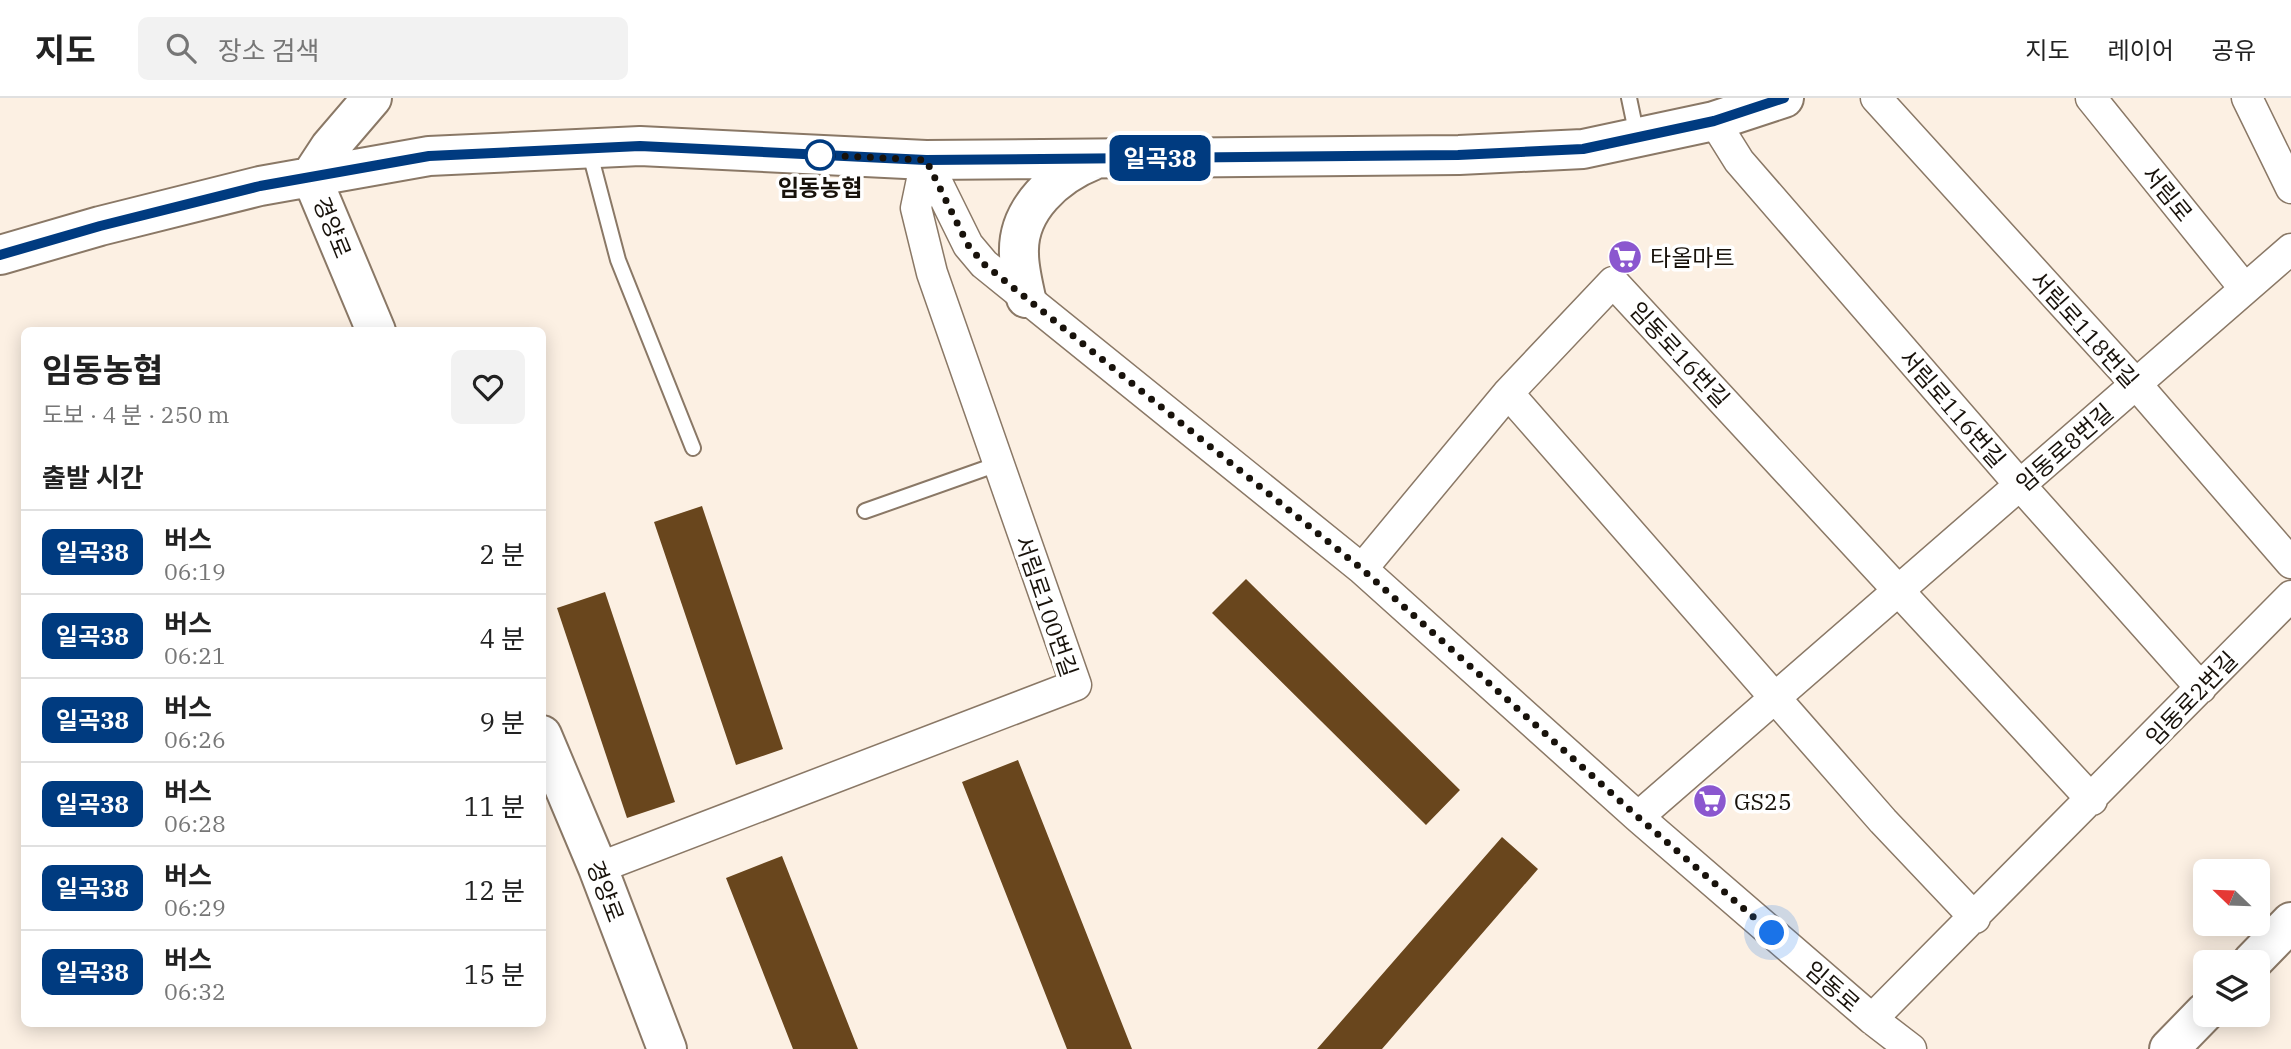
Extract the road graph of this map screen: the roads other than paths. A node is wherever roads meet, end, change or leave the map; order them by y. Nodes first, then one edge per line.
1 (372, 98) edge
2 (1629, 98) edge
3 (1784, 98) edge
4 (1876, 98) edge
5 (2091, 98) edge
6 (2247, 98) edge
7 (1714, 121) junction
8 (1638, 137) junction
9 (589, 149) junction
10 (1098, 158) junction
11 (926, 160) junction
12 (312, 176) junction
13 (2291, 188) edge
14 (4, 248) edge
15 (2291, 249) edge
16 (2245, 289) junction
17 (1026, 298) junction
18 (374, 327) edge
19 (2136, 384) junction
20 (1508, 393) junction
21 (694, 449) dead end
22 (998, 464) junction
23 (2020, 485) junction
24 (865, 511) dead end
25 (2291, 563) edge
26 (1362, 569) junction
27 (1900, 590) junction
28 (2291, 596) edge
29 (2201, 688) junction
30 (1775, 698) junction
31 (546, 744) edge
32 (2092, 800) junction
33 (1638, 817) junction
34 (598, 868) junction
35 (1975, 918) junction
36 (2291, 922) edge
37 (2264, 950) edge
38 (1872, 1019) junction
39 (2193, 1024) edge
40 (667, 1049) edge
41 (1911, 1049) edge
42 (2169, 1049) edge

1 - 12 street, 경양로
2 - 8 lane
3 - 7 street
4 - 19 street, 서림로118번길
5 - 16 street, 서림로
6 - 13 street
7 - 8 street
7 - 23 street, 서림로116번길
8 - 10 street
9 - 11 street
9 - 12 street
9 - 21 lane
10 - 11 street
10 - 17 street
11 - 17 street, 임동로
11 - 22 street, 서림로100번길
12 - 14 street
12 - 18 street, 경양로
15 - 16 street, 임동로8번길
16 - 19 street, 임동로8번길
17 - 26 street, 임동로
19 - 23 street, 임동로8번길
19 - 25 street, 서림로118번길
20 - 26 street, 임동로16번길
20 - 27 street, 임동로16번길
20 - 30 street
22 - 24 lane
22 - 34 street, 서림로100번길
23 - 27 street, 임동로8번길
23 - 29 street, 서림로116번길
26 - 33 street, 임동로
27 - 30 street, 임동로8번길
27 - 32 street
28 - 29 street, 임동로2번길
29 - 32 street, 임동로2번길
30 - 33 street, 임동로8번길
30 - 35 street
31 - 34 street, 경양로
32 - 35 street, 임동로2번길
33 - 38 street, 임동로
34 - 40 street, 경양로
35 - 38 street, 임동로2번길
36 - 37 street
38 - 41 street, 임동로
39 - 42 street

